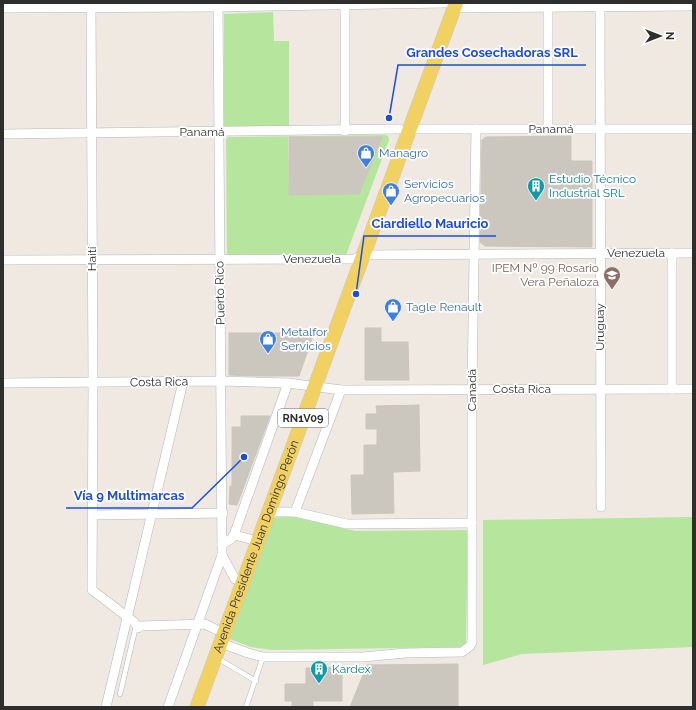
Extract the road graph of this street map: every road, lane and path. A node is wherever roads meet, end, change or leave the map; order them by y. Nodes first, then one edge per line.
1 (345, 4) edge
2 (451, 4) edge
3 (218, 5) edge
4 (600, 5) edge
5 (91, 6) edge
6 (693, 6) edge
7 (548, 7) junction
8 (3, 8) edge
9 (405, 129) junction
10 (476, 129) junction
11 (548, 129) junction
12 (600, 129) junction
13 (693, 129) edge
14 (345, 131) junction
15 (218, 132) junction
16 (91, 133) junction
17 (3, 134) edge
18 (600, 253) junction
19 (672, 253) junction
20 (693, 253) edge
21 (473, 254) junction
22 (359, 257) junction
23 (220, 258) junction
24 (92, 259) junction
25 (3, 260) edge
26 (221, 381) junction
27 (183, 382) junction
28 (3, 383) edge
29 (93, 383) junction
30 (288, 383) junction
31 (317, 387) junction
32 (472, 389) junction
33 (601, 389) junction
34 (672, 389) junction
35 (693, 389) edge
36 (341, 390) junction
37 (601, 507) dead end
38 (268, 512) junction
39 (295, 512) junction
40 (223, 513) junction
41 (151, 514) junction
42 (93, 515) junction
43 (472, 523) junction
44 (234, 535) junction
45 (250, 538) junction
46 (222, 544) junction
47 (222, 555) junction
48 (236, 578) junction
49 (127, 617) junction
50 (197, 624) junction
51 (139, 627) junction
52 (219, 637) junction
53 (215, 657) junction
54 (264, 657) junction
55 (256, 681) junction
56 (120, 694) dead end
57 (106, 707) edge
58 (168, 707) edge
59 (189, 707) edge
60 (197, 707) edge
61 (246, 707) edge

1 - 2 street
1 - 3 street
1 - 14 street
2 - 7 street
2 - 9 main road, Avenida Presidente Juan Domingo Perón / RN1V09
3 - 5 street
3 - 15 street, Puerto Rico
4 - 6 street
4 - 7 street
4 - 12 street, Uruguay
5 - 8 street
5 - 16 street, Haití
7 - 11 street
9 - 10 street, Panamá
9 - 14 street, Panamá
9 - 22 main road, Avenida Presidente Juan Domingo Perón / RN1V09
10 - 11 street, Panamá
10 - 21 street, Canadá
11 - 12 street, Panamá
12 - 13 street, Panamá
12 - 18 street, Uruguay
14 - 15 street, Panamá
15 - 16 street, Panamá
15 - 23 street, Puerto Rico
16 - 17 street, Panamá
16 - 24 street, Haití
18 - 19 street, Venezuela
18 - 21 street, Venezuela
18 - 33 street, Uruguay
19 - 20 street, Venezuela
19 - 34 street
21 - 22 street, Venezuela
21 - 32 street, Canadá
22 - 23 street, Venezuela
22 - 31 main road, Avenida Presidente Juan Domingo Perón / RN1V09
23 - 24 street, Venezuela
23 - 26 street, Puerto Rico
24 - 25 street, Venezuela
24 - 29 street, Haití
26 - 27 street, Costa Rica
26 - 30 street, Costa Rica
26 - 40 street, Puerto Rico
27 - 29 street, Costa Rica
27 - 41 street
28 - 29 street, Costa Rica
29 - 42 street, Haití
30 - 31 street, Costa Rica
30 - 44 street
31 - 36 street, Costa Rica
31 - 38 main road, Avenida Presidente Juan Domingo Perón / RN1V09
31 - 45 main road, Avenida Presidente Juan Domingo Perón / RN1V09
32 - 33 street, Costa Rica
32 - 36 street, Costa Rica
32 - 43 street, Canadá
33 - 34 street, Costa Rica
33 - 37 street, Uruguay
34 - 35 street, Costa Rica
36 - 39 street
38 - 39 street
38 - 52 main road, Avenida Presidente Juan Domingo Perón / RN1V09
39 - 43 street
40 - 41 street
40 - 46 street, Puerto Rico
41 - 42 street
41 - 49 street
42 - 49 street, Haití
43 - 54 street, Canadá
44 - 45 street
44 - 46 street
45 - 48 main road, Avenida Presidente Juan Domingo Perón / RN1V09
46 - 47 street, Puerto Rico
47 - 48 street
47 - 50 street
48 - 52 main road, Avenida Presidente Juan Domingo Perón / RN1V09
49 - 51 street
49 - 57 street
50 - 51 street
50 - 52 street
50 - 58 street
51 - 56 lane
52 - 53 main road, Avenida Presidente Juan Domingo Perón / RN1V09
52 - 54 street
52 - 59 main road, Avenida Presidente Juan Domingo Perón / RN1V09
53 - 55 lane
53 - 60 main road, Avenida Presidente Juan Domingo Perón / RN1V09
54 - 55 lane
55 - 61 lane

